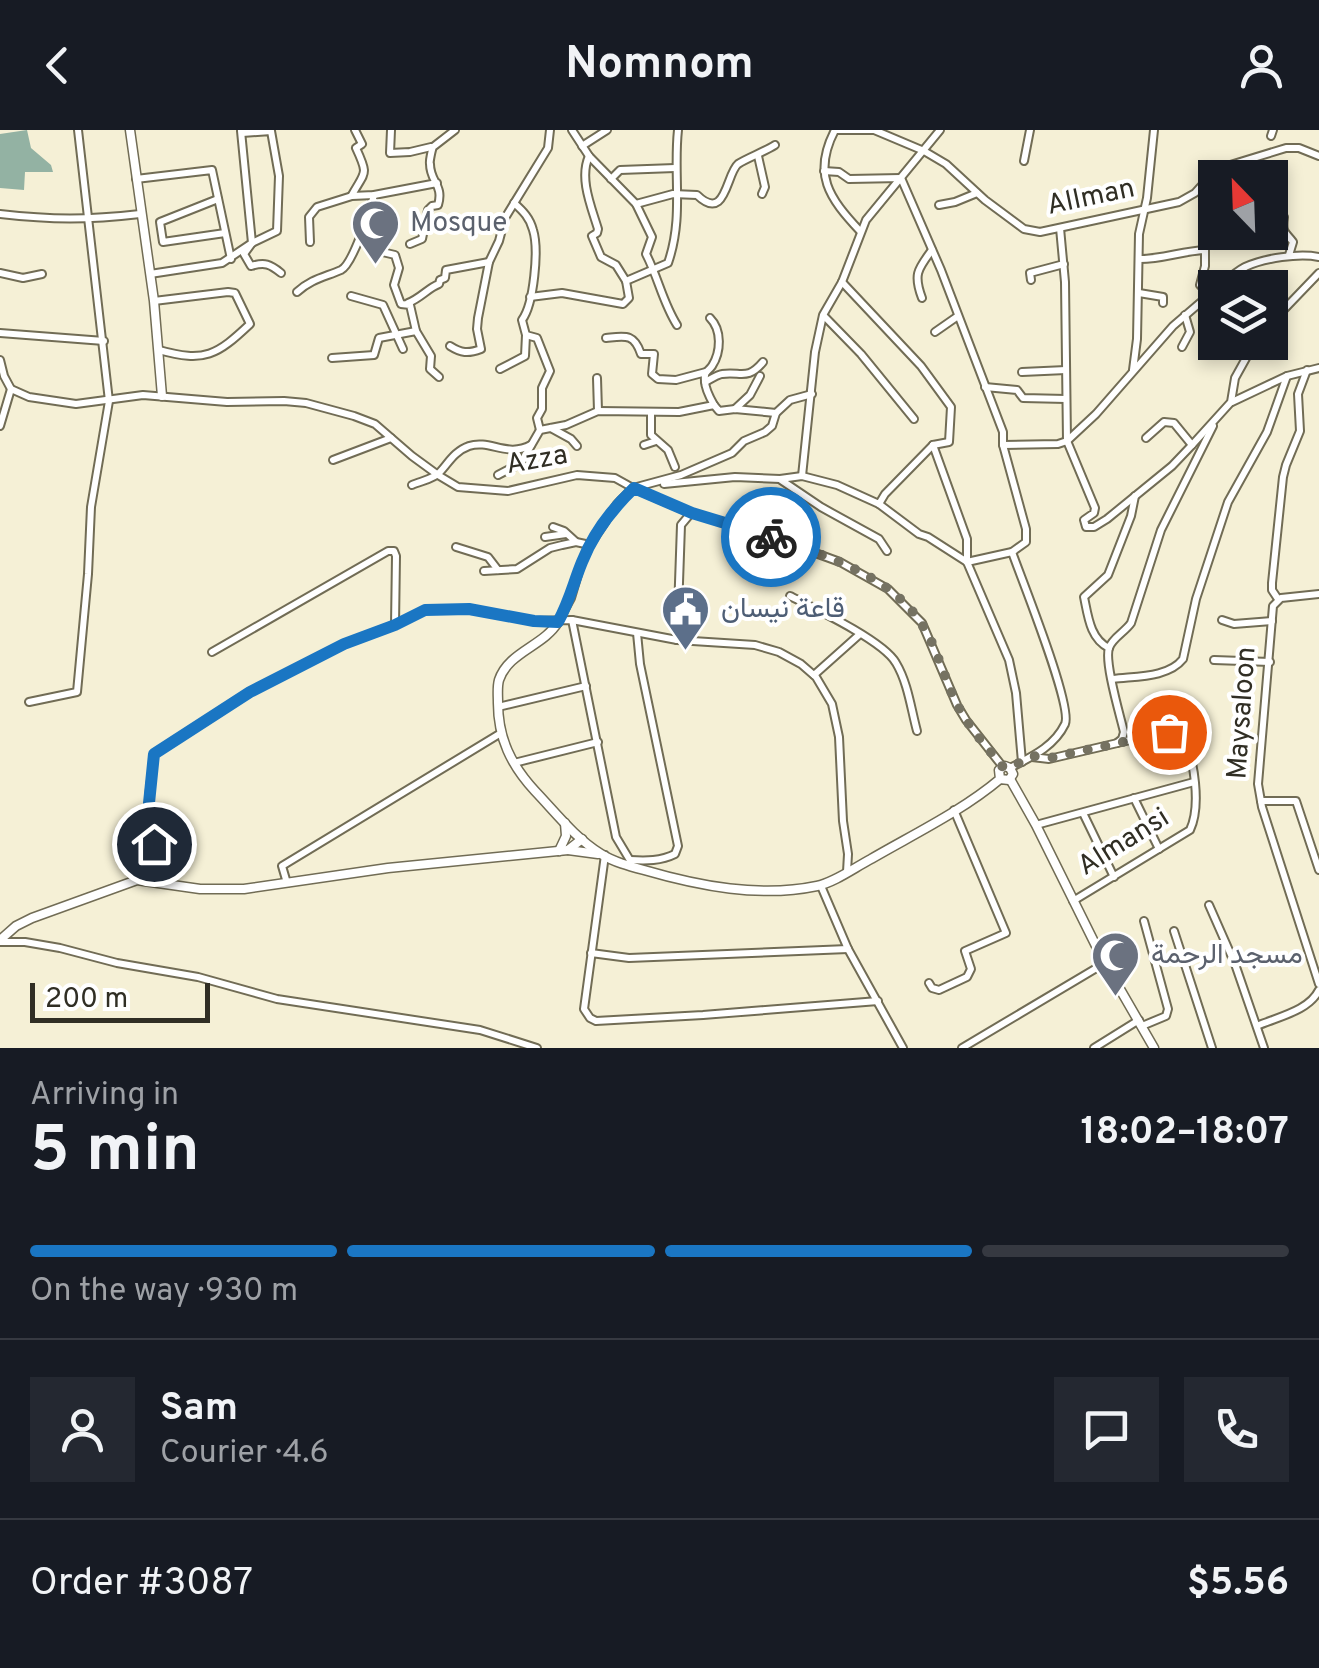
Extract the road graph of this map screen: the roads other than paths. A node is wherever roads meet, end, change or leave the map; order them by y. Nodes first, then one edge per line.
1 (78, 130) edge
2 (130, 130) edge
3 (355, 130) edge
4 (391, 130) edge
5 (455, 130) edge
6 (550, 130) edge
7 (607, 130) edge
8 (678, 130) edge
9 (874, 130) edge
10 (940, 130) edge
11 (1030, 130) edge
12 (1154, 130) edge
13 (272, 131) edge
14 (575, 131) edge
15 (241, 132) edge
16 (774, 144) dead end
17 (582, 146) junction
18 (432, 147) junction
19 (924, 152) junction
20 (590, 156) junction
21 (758, 156) junction
22 (1319, 156) edge
23 (1024, 161) dead end
24 (675, 168) junction
25 (824, 172) junction
26 (901, 178) junction
27 (136, 179) junction
28 (611, 179) junction
29 (437, 183) junction
30 (979, 193) junction
31 (762, 194) dead end
32 (374, 195) junction
33 (352, 196) junction
34 (679, 196) junction
35 (218, 199) junction
36 (514, 203) junction
37 (636, 204) junction
38 (939, 205) dead end
39 (1145, 209) junction
40 (0, 214) edge
41 (140, 214) junction
42 (88, 220) junction
43 (1060, 228) junction
44 (860, 232) junction
45 (224, 233) junction
46 (362, 234) junction
47 (1288, 238) edge
48 (310, 242) dead end
49 (252, 243) junction
50 (410, 244) dead end
51 (932, 249) junction
52 (1288, 256) junction
53 (1319, 258) edge
54 (230, 259) junction
55 (1140, 260) junction
56 (489, 262) junction
57 (1064, 264) junction
58 (1245, 267) junction
59 (654, 269) junction
60 (1203, 270) edge
61 (1241, 270) edge
62 (1244, 270) edge
63 (0, 273) edge
64 (281, 273) dead end
65 (1319, 273) edge
66 (42, 274) dead end
67 (150, 274) junction
68 (1031, 280) dead end
69 (626, 281) junction
70 (842, 282) junction
71 (298, 292) dead end
72 (1139, 293) junction
73 (351, 296) dead end
74 (530, 297) junction
75 (922, 298) dead end
76 (154, 301) junction
77 (1163, 303) dead end
78 (407, 304) junction
79 (1288, 304) edge
80 (1198, 305) edge
81 (823, 315) junction
82 (1186, 315) junction
83 (958, 316) junction
84 (710, 318) dead end
85 (677, 325) dead end
86 (416, 331) junction
87 (935, 332) dead end
88 (0, 333) edge
89 (398, 334) junction
90 (526, 336) junction
91 (606, 338) dead end
92 (104, 341) junction
93 (450, 346) dead end
94 (1182, 347) dead end
95 (404, 349) dead end
96 (159, 350) junction
97 (332, 358) dead end
98 (0, 360) edge
99 (1246, 360) edge
100 (763, 362) dead end
101 (1319, 368) edge
102 (500, 369) dead end
103 (1066, 370) junction
104 (1307, 370) junction
105 (1133, 371) junction
106 (706, 372) junction
107 (1022, 372) dead end
108 (760, 376) dead end
109 (1286, 376) junction
110 (439, 378) dead end
111 (597, 378) dead end
112 (704, 383) junction
113 (985, 387) junction
114 (11, 389) junction
115 (812, 394) junction
116 (162, 396) junction
117 (1066, 399) junction
118 (109, 401) junction
119 (1231, 402) junction
120 (714, 405) junction
121 (735, 409) junction
122 (598, 411) junction
123 (651, 413) junction
124 (776, 413) junction
125 (914, 419) dead end
126 (1215, 420) junction
127 (0, 426) edge
128 (550, 428) junction
129 (540, 430) junction
130 (392, 437) junction
131 (1146, 438) dead end
132 (656, 441) junction
133 (1067, 441) junction
134 (532, 444) junction
135 (644, 445) dead end
136 (933, 445) junction
137 (1004, 445) junction
138 (1192, 445) junction
139 (577, 446) dead end
140 (333, 460) dead end
141 (675, 467) dead end
142 (438, 475) junction
143 (498, 475) dead end
144 (802, 476) junction
145 (780, 479) junction
146 (412, 485) dead end
147 (634, 488) junction
148 (1136, 495) junction
149 (879, 504) junction
150 (692, 513) junction
151 (554, 527) dead end
152 (568, 534) junction
153 (545, 538) dead end
154 (576, 542) junction
155 (590, 545) junction
156 (456, 546) dead end
157 (887, 551) dead end
158 (1012, 552) junction
159 (967, 562) junction
160 (484, 571) dead end
161 (499, 571) junction
162 (1319, 594) edge
163 (790, 596) dead end
164 (1278, 599) junction
165 (572, 620) junction
166 (1222, 620) dead end
167 (1272, 621) junction
168 (558, 622) junction
169 (395, 625) junction
170 (637, 632) junction
171 (860, 634) junction
172 (676, 640) junction
173 (1109, 648) junction
174 (212, 652) dead end
175 (1214, 660) dead end
176 (1270, 662) junction
177 (814, 675) junction
178 (1112, 679) junction
179 (586, 686) junction
180 (29, 702) dead end
181 (498, 707) junction
182 (918, 731) dead end
183 (500, 732) junction
184 (598, 742) junction
185 (1111, 745) junction
186 (1032, 756) junction
187 (1022, 762) junction
188 (513, 764) junction
189 (1007, 767) junction
190 (1005, 779) junction
191 (1194, 782) junction
192 (1134, 798) junction
193 (1261, 801) junction
194 (954, 810) junction
195 (1083, 813) junction
196 (565, 823) junction
197 (1036, 824) junction
198 (580, 838) junction
199 (1159, 849) junction
200 (563, 850) junction
201 (604, 856) junction
202 (632, 863) junction
203 (1319, 870) edge
204 (847, 872) junction
205 (1114, 876) junction
206 (141, 880) junction
207 (287, 883) junction
208 (821, 886) junction
209 (1072, 901) junction
210 (1209, 905) dead end
211 (1144, 921) dead end
212 (1174, 931) dead end
213 (0, 941) edge
214 (848, 949) junction
215 (591, 953) junction
216 (1315, 956) edge
217 (1105, 963) junction
218 (929, 982) dead end
219 (1319, 987) edge
220 (878, 1002) junction
221 (1140, 1023) junction
222 (1257, 1026) junction
223 (537, 1048) edge
224 (902, 1048) edge
225 (962, 1048) edge
226 (1094, 1048) edge
227 (1154, 1048) edge
228 (1212, 1048) edge
229 (1264, 1048) edge

1 - 42 street
2 - 27 street
3 - 33 street
4 - 18 street
5 - 18 street
6 - 36 street
7 - 17 street
8 - 24 street
9 - 19 street, AlIman
9 - 25 street, AlIman
10 - 19 street
11 - 23 street
12 - 39 street
13 - 15 street
13 - 49 street
14 - 17 street
15 - 49 street
16 - 21 street
17 - 20 street
18 - 29 street
19 - 26 street
19 - 30 street, AlIman
20 - 28 street
20 - 69 street
21 - 31 street
21 - 34 street
22 - 39 street, AlIman
24 - 28 street
24 - 34 street
25 - 26 street
25 - 44 street
26 - 44 street
26 - 51 street
27 - 35 street
27 - 41 street
28 - 37 street
29 - 32 street
29 - 50 street
30 - 38 street
30 - 43 street, AlIman
32 - 33 street
32 - 46 street
33 - 48 street
34 - 37 street
34 - 59 street
35 - 45 street
35 - 45 street
36 - 56 street
36 - 74 street
37 - 59 street
39 - 43 street, AlIman
39 - 55 street
40 - 42 street
41 - 42 street
41 - 67 street
42 - 92 street
43 - 57 street
44 - 70 street
45 - 54 street
46 - 71 street
46 - 78 street
47 - 52 street
49 - 54 street
49 - 64 street
51 - 75 street
51 - 83 street
52 - 53 street
52 - 58 street
54 - 67 street
55 - 60 street
55 - 72 street
56 - 78 street
56 - 93 street
57 - 68 street
57 - 103 street
58 - 61 street
58 - 62 street
59 - 69 street
59 - 85 street
63 - 66 street
65 - 79 street
67 - 76 street
69 - 74 street
70 - 81 street
70 - 136 street
72 - 77 street
72 - 105 street
73 - 89 street
74 - 90 street
76 - 96 street
76 - 96 street
78 - 86 street
80 - 82 street
81 - 115 street
81 - 125 street
82 - 94 street
82 - 105 street
83 - 87 street
83 - 113 street
84 - 106 street
86 - 89 street
86 - 110 street
88 - 92 street
89 - 95 street
89 - 97 street
90 - 102 street
90 - 129 street
91 - 106 street
92 - 118 street
96 - 116 street
98 - 114 street
99 - 119 street
100 - 112 street
101 - 104 street
103 - 107 street
103 - 117 street
104 - 109 street
104 - 164 street, Maysaloon
105 - 133 street
106 - 112 street
108 - 121 street
109 - 119 street
109 - 178 street
111 - 122 street
112 - 120 street
113 - 117 street
113 - 137 street
114 - 118 street, Azza
114 - 127 street
115 - 124 street
115 - 144 street
116 - 118 street, Azza
116 - 130 street, Azza
117 - 133 street
118 - 180 street
119 - 126 street
120 - 121 street
120 - 123 street
121 - 124 street
122 - 123 street
122 - 128 street
123 - 132 street
124 - 147 street
126 - 138 street
126 - 173 street
128 - 129 street
128 - 139 street
129 - 134 street
130 - 140 street
130 - 142 street, Azza
131 - 138 street
132 - 135 street
132 - 141 street
133 - 137 street
133 - 148 street
134 - 142 street
134 - 143 street
136 - 149 street
136 - 159 street
137 - 158 street
138 - 148 street
142 - 146 street
142 - 147 street, Azza
144 - 145 street
144 - 149 street
145 - 147 street
145 - 157 street
147 - 150 street, Azza
147 - 155 street
148 - 173 street
149 - 159 street
150 - 172 street
150 - 189 street, Azza
151 - 152 street
152 - 153 street
152 - 154 street
154 - 155 street
154 - 161 street
155 - 168 street
156 - 161 street
158 - 159 street
158 - 186 street
159 - 187 street
160 - 161 street
162 - 164 street
163 - 171 street
164 - 167 street, Maysaloon
165 - 168 street
165 - 170 street
165 - 179 street
166 - 167 street
167 - 176 street, Maysaloon
168 - 169 street
168 - 181 street
169 - 174 street
169 - 206 street
170 - 172 street
170 - 202 street
171 - 177 street
171 - 182 street
172 - 177 street
173 - 178 street
175 - 176 street
176 - 193 street, Maysaloon
177 - 204 street
178 - 185 street
179 - 181 street
179 - 184 street
181 - 183 street
183 - 188 street
183 - 207 street
184 - 188 street
184 - 202 street
185 - 186 street, Almansi
185 - 191 street, Almansi
186 - 187 street
187 - 189 street
188 - 196 street
189 - 190 street
190 - 194 street
190 - 197 street
191 - 192 street
191 - 199 street, Almansi
192 - 195 street
192 - 199 street
193 - 203 street
193 - 216 street, Maysaloon
194 - 204 street
194 - 218 street
195 - 197 street
195 - 205 street
196 - 198 street
196 - 200 street
197 - 209 street
198 - 200 street
198 - 201 street
199 - 205 street, Almansi
200 - 201 street
200 - 207 street
201 - 202 street
201 - 215 street
202 - 208 street
204 - 208 street
205 - 209 street, Almansi
206 - 207 street
206 - 213 street
208 - 214 street
209 - 217 street
210 - 222 street
211 - 221 street
212 - 228 street
213 - 223 street
214 - 215 street
214 - 220 street
215 - 220 street
216 - 219 street, Maysaloon
217 - 221 street
217 - 225 street
219 - 222 street, Maysaloon
220 - 224 street
221 - 226 street
221 - 227 street
222 - 229 street

